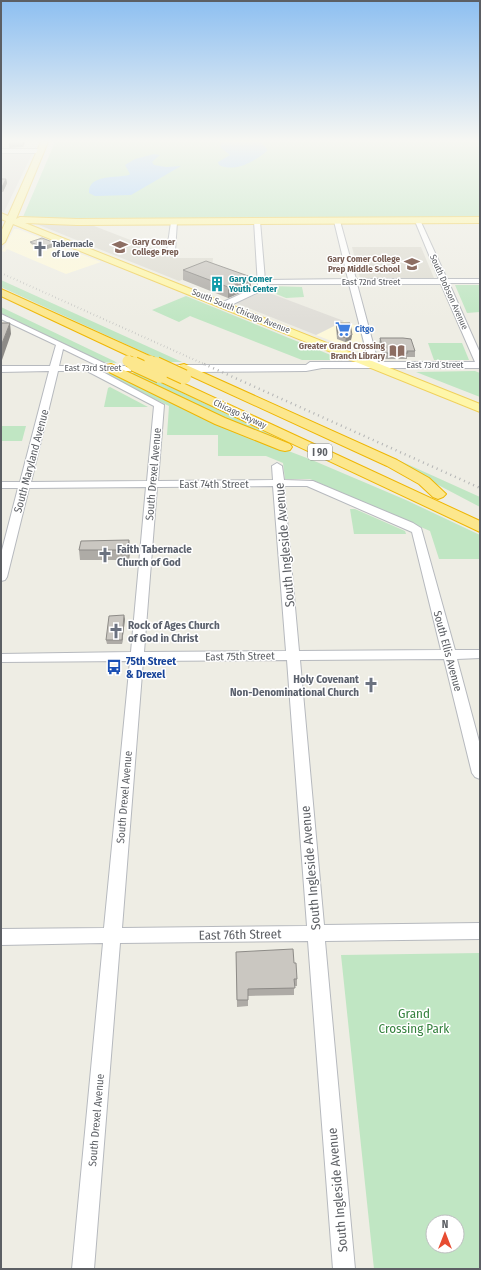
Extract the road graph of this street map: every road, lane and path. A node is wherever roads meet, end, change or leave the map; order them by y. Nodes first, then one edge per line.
1 (16, 201) edge
2 (1, 216) edge
3 (6, 220) edge
4 (480, 220) edge
5 (337, 221) junction
6 (418, 221) junction
7 (174, 222) junction
8 (257, 222) junction
9 (1, 242) edge
10 (171, 251) dead end
11 (445, 281) junction
12 (480, 281) edge
13 (261, 282) junction
14 (353, 282) junction
15 (1, 292) edge
16 (1, 301) edge
17 (224, 305) junction
18 (1, 316) edge
19 (60, 345) junction
20 (480, 364) edge
21 (374, 365) junction
22 (55, 368) junction
23 (88, 368) junction
24 (112, 368) junction
25 (1, 369) edge
26 (184, 372) junction
27 (480, 408) edge
28 (277, 466) dead end
29 (385, 482) junction
30 (278, 483) junction
31 (152, 484) junction
32 (1, 485) edge
33 (24, 485) junction
34 (480, 514) edge
35 (480, 527) edge
36 (417, 530) joint
37 (1, 576) edge
38 (449, 654) junction
39 (480, 654) edge
40 (293, 655) junction
41 (137, 657) junction
42 (1, 658) edge
43 (480, 773) edge
44 (480, 931) edge
45 (316, 933) junction
46 (112, 936) junction
47 (1, 937) edge
48 (83, 1269) edge
49 (344, 1269) edge

1 - 3 main road
2 - 3 main road, South South Chicago Avenue
3 - 7 main road
3 - 9 main road
3 - 17 main road, South South Chicago Avenue
4 - 6 main road
5 - 6 main road
5 - 8 main road
5 - 14 street
6 - 11 street, South Dobson Avenue
7 - 8 main road
7 - 10 street
8 - 13 street
11 - 12 street, East 72nd Street
11 - 14 street, East 72nd Street
11 - 20 street, South Dobson Avenue
13 - 14 street, East 72nd Street
13 - 17 street
14 - 21 street
15 - 26 highway, Chicago Skyway / I 90, bridge
16 - 29 highway, Chicago Skyway / I 90, bridge
17 - 21 main road, South South Chicago Avenue
18 - 19 street
19 - 22 street, South Maryland Avenue
19 - 24 street
20 - 21 street, East 73rd Street
21 - 26 street, East 73rd Street
21 - 27 main road, South South Chicago Avenue
22 - 23 street, East 73rd Street
22 - 25 street, East 73rd Street
22 - 33 street, South Maryland Avenue
23 - 24 street, East 73rd Street
23 - 31 street, South Drexel Avenue
24 - 26 street, East 73rd Street
24 - 29 highway
26 - 34 highway, Chicago Skyway / I 90
28 - 30 street, South Ingleside Avenue
29 - 35 highway, Chicago Skyway / I 90
30 - 31 street, East 74th Street
30 - 36 street, East 74th Street
30 - 40 street, South Ingleside Avenue
31 - 33 street, East 74th Street
31 - 41 street, South Drexel Avenue
32 - 33 street, East 74th Street
33 - 37 street, South Maryland Avenue
36 - 38 street, South Ellis Avenue
38 - 39 street, East 75th Street
38 - 40 street, East 75th Street
38 - 43 street, South Ellis Avenue
40 - 41 street, East 75th Street
40 - 45 street, South Ingleside Avenue
41 - 42 street, East 75th Street
41 - 46 street, South Drexel Avenue
44 - 45 street, East 76th Street
45 - 46 street, East 76th Street
45 - 49 street, South Ingleside Avenue
46 - 47 street, East 76th Street
46 - 48 street, South Drexel Avenue

